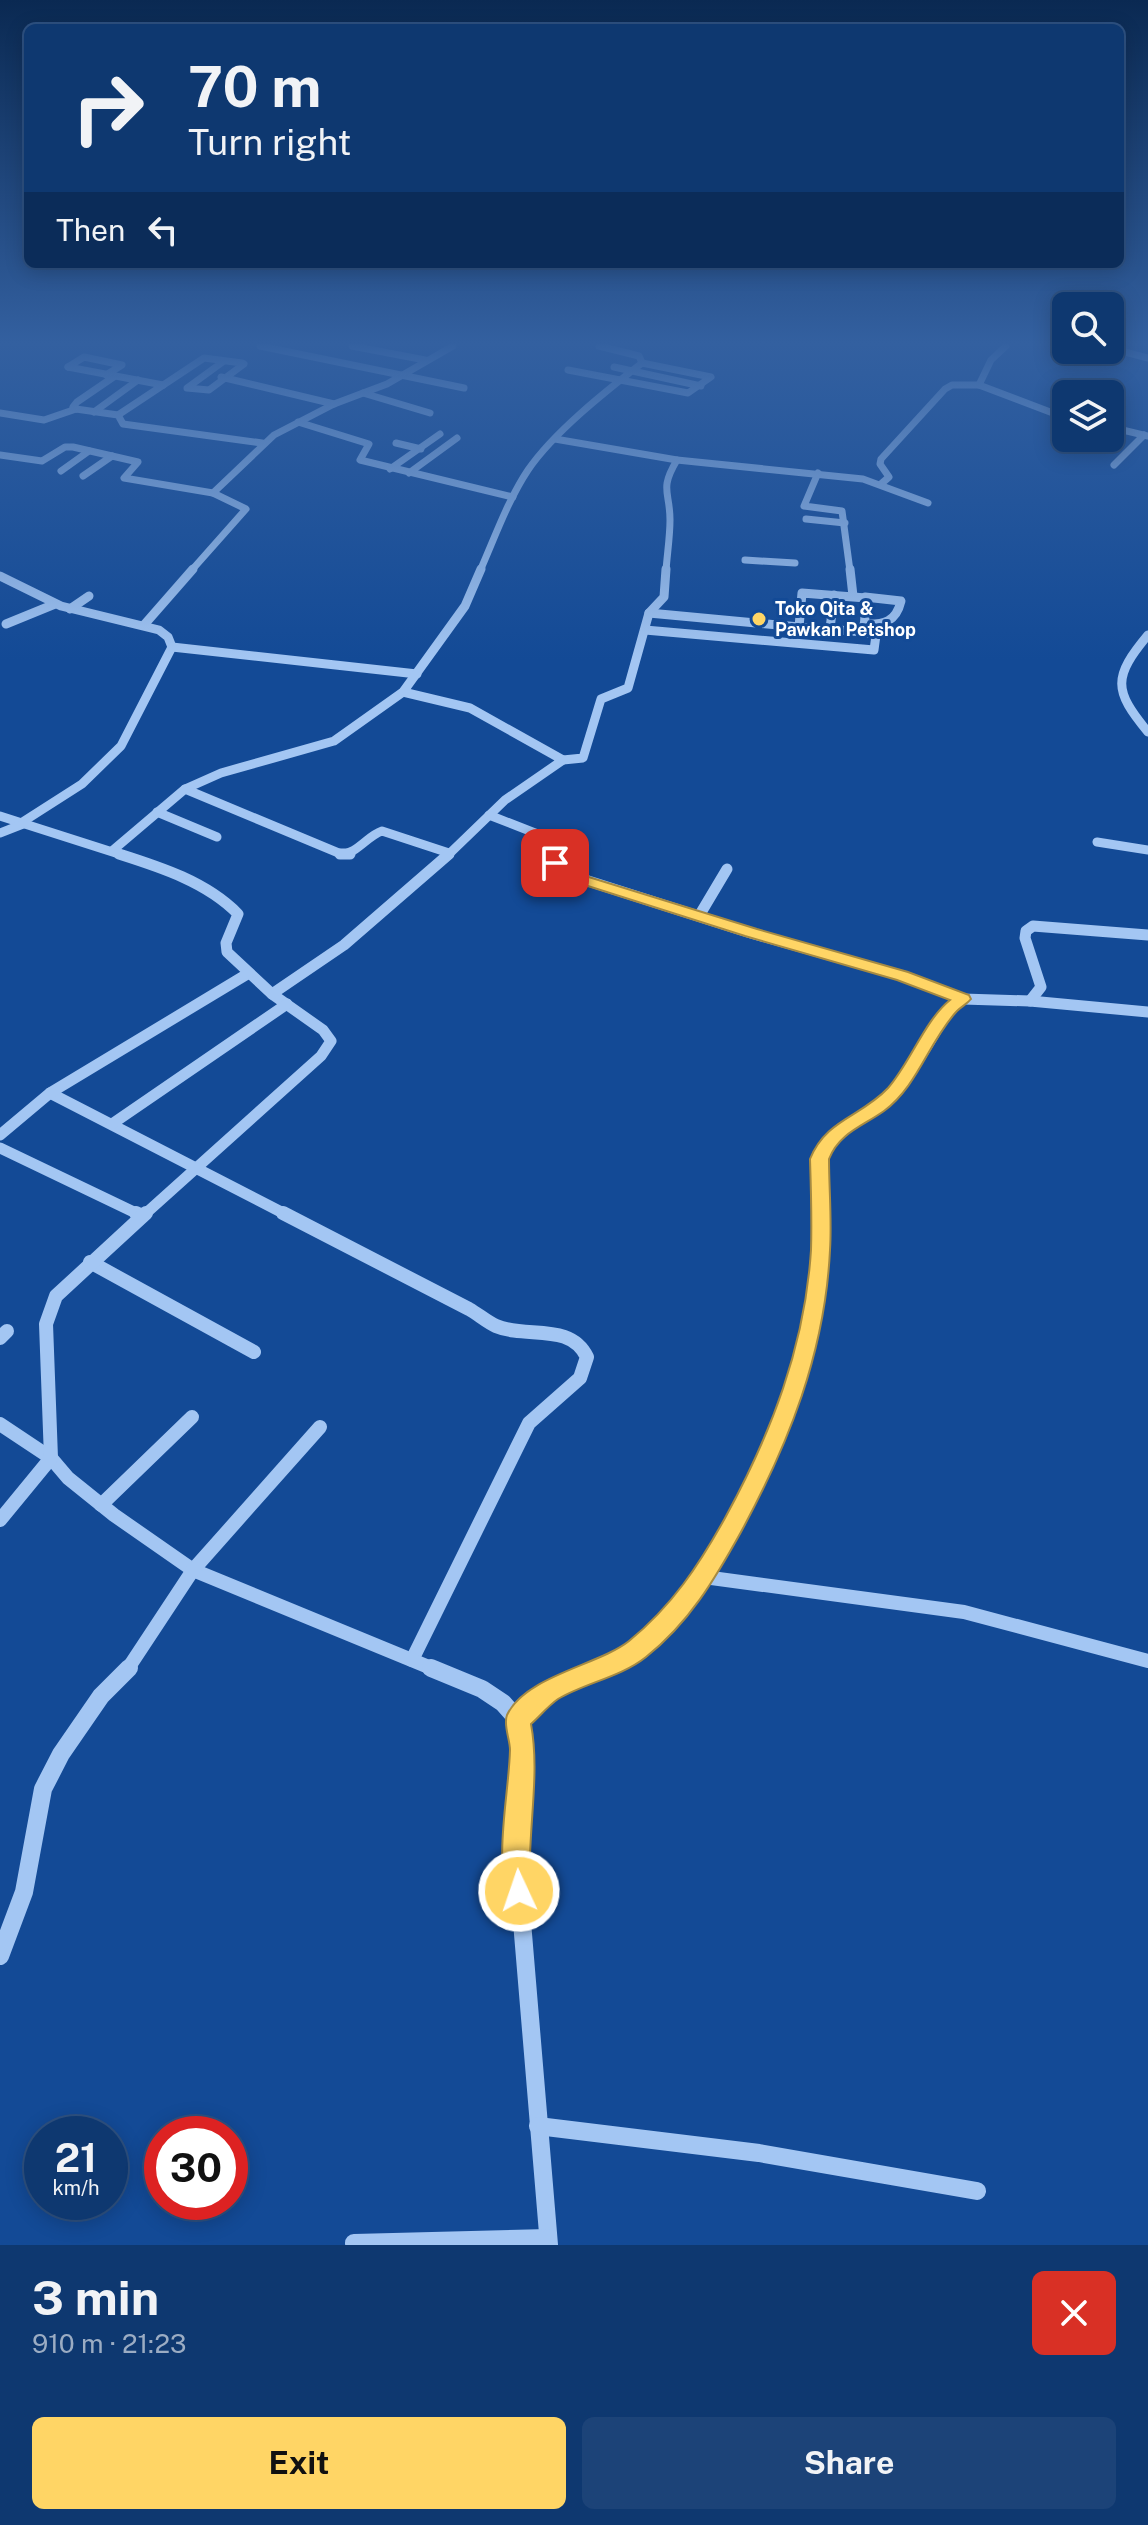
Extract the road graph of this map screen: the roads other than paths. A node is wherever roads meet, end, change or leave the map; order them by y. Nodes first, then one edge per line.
1 (59, 451) edge
2 (89, 451) joint
3 (254, 451) edge
4 (364, 451) edge
5 (416, 451) edge
6 (425, 451) edge
7 (440, 451) edge
8 (544, 451) edge
9 (623, 451) edge
10 (889, 451) edge
11 (1130, 451) edge
12 (436, 454) junction
13 (0, 455) edge
14 (112, 456) junction
15 (677, 460) junction
16 (1114, 465) dead end
17 (390, 469) junction
18 (61, 471) dead end
19 (409, 473) junction
20 (818, 473) junction
21 (83, 476) dead end
22 (881, 484) junction
23 (213, 493) junction
24 (513, 497) junction
25 (928, 503) dead end
26 (809, 508) junction
27 (845, 523) junction
28 (745, 560) dead end
29 (795, 563) dead end
30 (0, 576) edge
31 (834, 595) junction
32 (89, 596) dead end
33 (853, 596) junction
34 (865, 597) junction
35 (55, 604) junction
36 (70, 609) junction
37 (649, 613) junction
38 (6, 624) dead end
39 (144, 625) junction
40 (799, 627) junction
41 (864, 628) junction
42 (830, 629) junction
43 (645, 630) junction
44 (1148, 635) edge
45 (172, 647) junction
46 (417, 674) junction
47 (403, 692) junction
48 (1148, 732) edge
49 (563, 760) junction
50 (185, 789) junction
51 (157, 812) junction
52 (489, 815) junction
53 (0, 816) edge
54 (22, 823) junction
55 (0, 833) edge
56 (217, 837) dead end
57 (1097, 842) dead end
58 (1148, 850) edge
59 (112, 851) junction
60 (449, 853) junction
61 (727, 869) dead end
62 (699, 916) junction
63 (1148, 935) edge
64 (249, 973) junction
65 (272, 994) junction
66 (963, 999) junction
67 (1030, 1001) junction
68 (287, 1004) junction
69 (1148, 1012) edge
70 (50, 1093) junction
71 (112, 1124) junction
72 (0, 1135) edge
73 (0, 1148) edge
74 (197, 1168) junction
75 (142, 1216) junction
76 (90, 1262) junction
77 (254, 1352) dead end
78 (192, 1417) dead end
79 (0, 1424) edge
80 (320, 1427) dead end
81 (51, 1458) junction
82 (101, 1505) junction
83 (0, 1520) edge
84 (193, 1570) junction
85 (704, 1577) junction
86 (412, 1660) junction
87 (1148, 1661) edge
88 (518, 1720) junction
89 (0, 1956) edge
90 (538, 2126) junction
91 (977, 2191) dead end
92 (548, 2242) edge
93 (354, 2243) dead end

1 - 13 street
2 - 14 street
2 - 18 street
3 - 23 street
4 - 17 street
5 - 17 street
6 - 12 street
7 - 12 street
8 - 24 street
9 - 15 street
10 - 22 street
11 - 16 street
12 - 19 street
14 - 21 street
14 - 23 street
15 - 20 street
15 - 37 street
17 - 19 street
19 - 24 street
20 - 22 street
20 - 26 street
22 - 25 street
23 - 39 street
24 - 46 street
26 - 27 street
26 - 27 street
27 - 33 street
28 - 29 street
30 - 35 street
31 - 33 street
31 - 40 street
31 - 42 street
32 - 36 street
33 - 34 street
34 - 41 street
34 - 41 street
35 - 36 street
35 - 38 street
36 - 39 street
37 - 40 street
37 - 43 street
39 - 45 street
40 - 42 street
41 - 42 street
41 - 43 street
43 - 49 street
44 - 48 street
45 - 46 street
45 - 54 street
46 - 47 street
47 - 49 street
47 - 50 street
49 - 52 street
50 - 51 street
50 - 60 street
51 - 56 street
51 - 59 street
52 - 60 street
52 - 62 street
53 - 54 street
54 - 55 street
54 - 59 street
57 - 58 street
59 - 64 street
60 - 65 street
61 - 62 street
62 - 66 street
63 - 67 street
64 - 65 street
64 - 70 street
65 - 68 street
66 - 67 street
66 - 85 street
67 - 69 street
68 - 71 street
68 - 74 street
70 - 71 street
70 - 72 street
71 - 74 street
73 - 75 street
74 - 75 street
74 - 86 street
75 - 76 street
76 - 77 street
76 - 81 street
78 - 82 street
79 - 81 street
80 - 84 street
81 - 82 street
81 - 83 street
82 - 84 street
84 - 86 street
84 - 89 street
85 - 87 street
85 - 88 street
86 - 88 street
88 - 90 street
90 - 91 street
90 - 92 street
92 - 93 street

